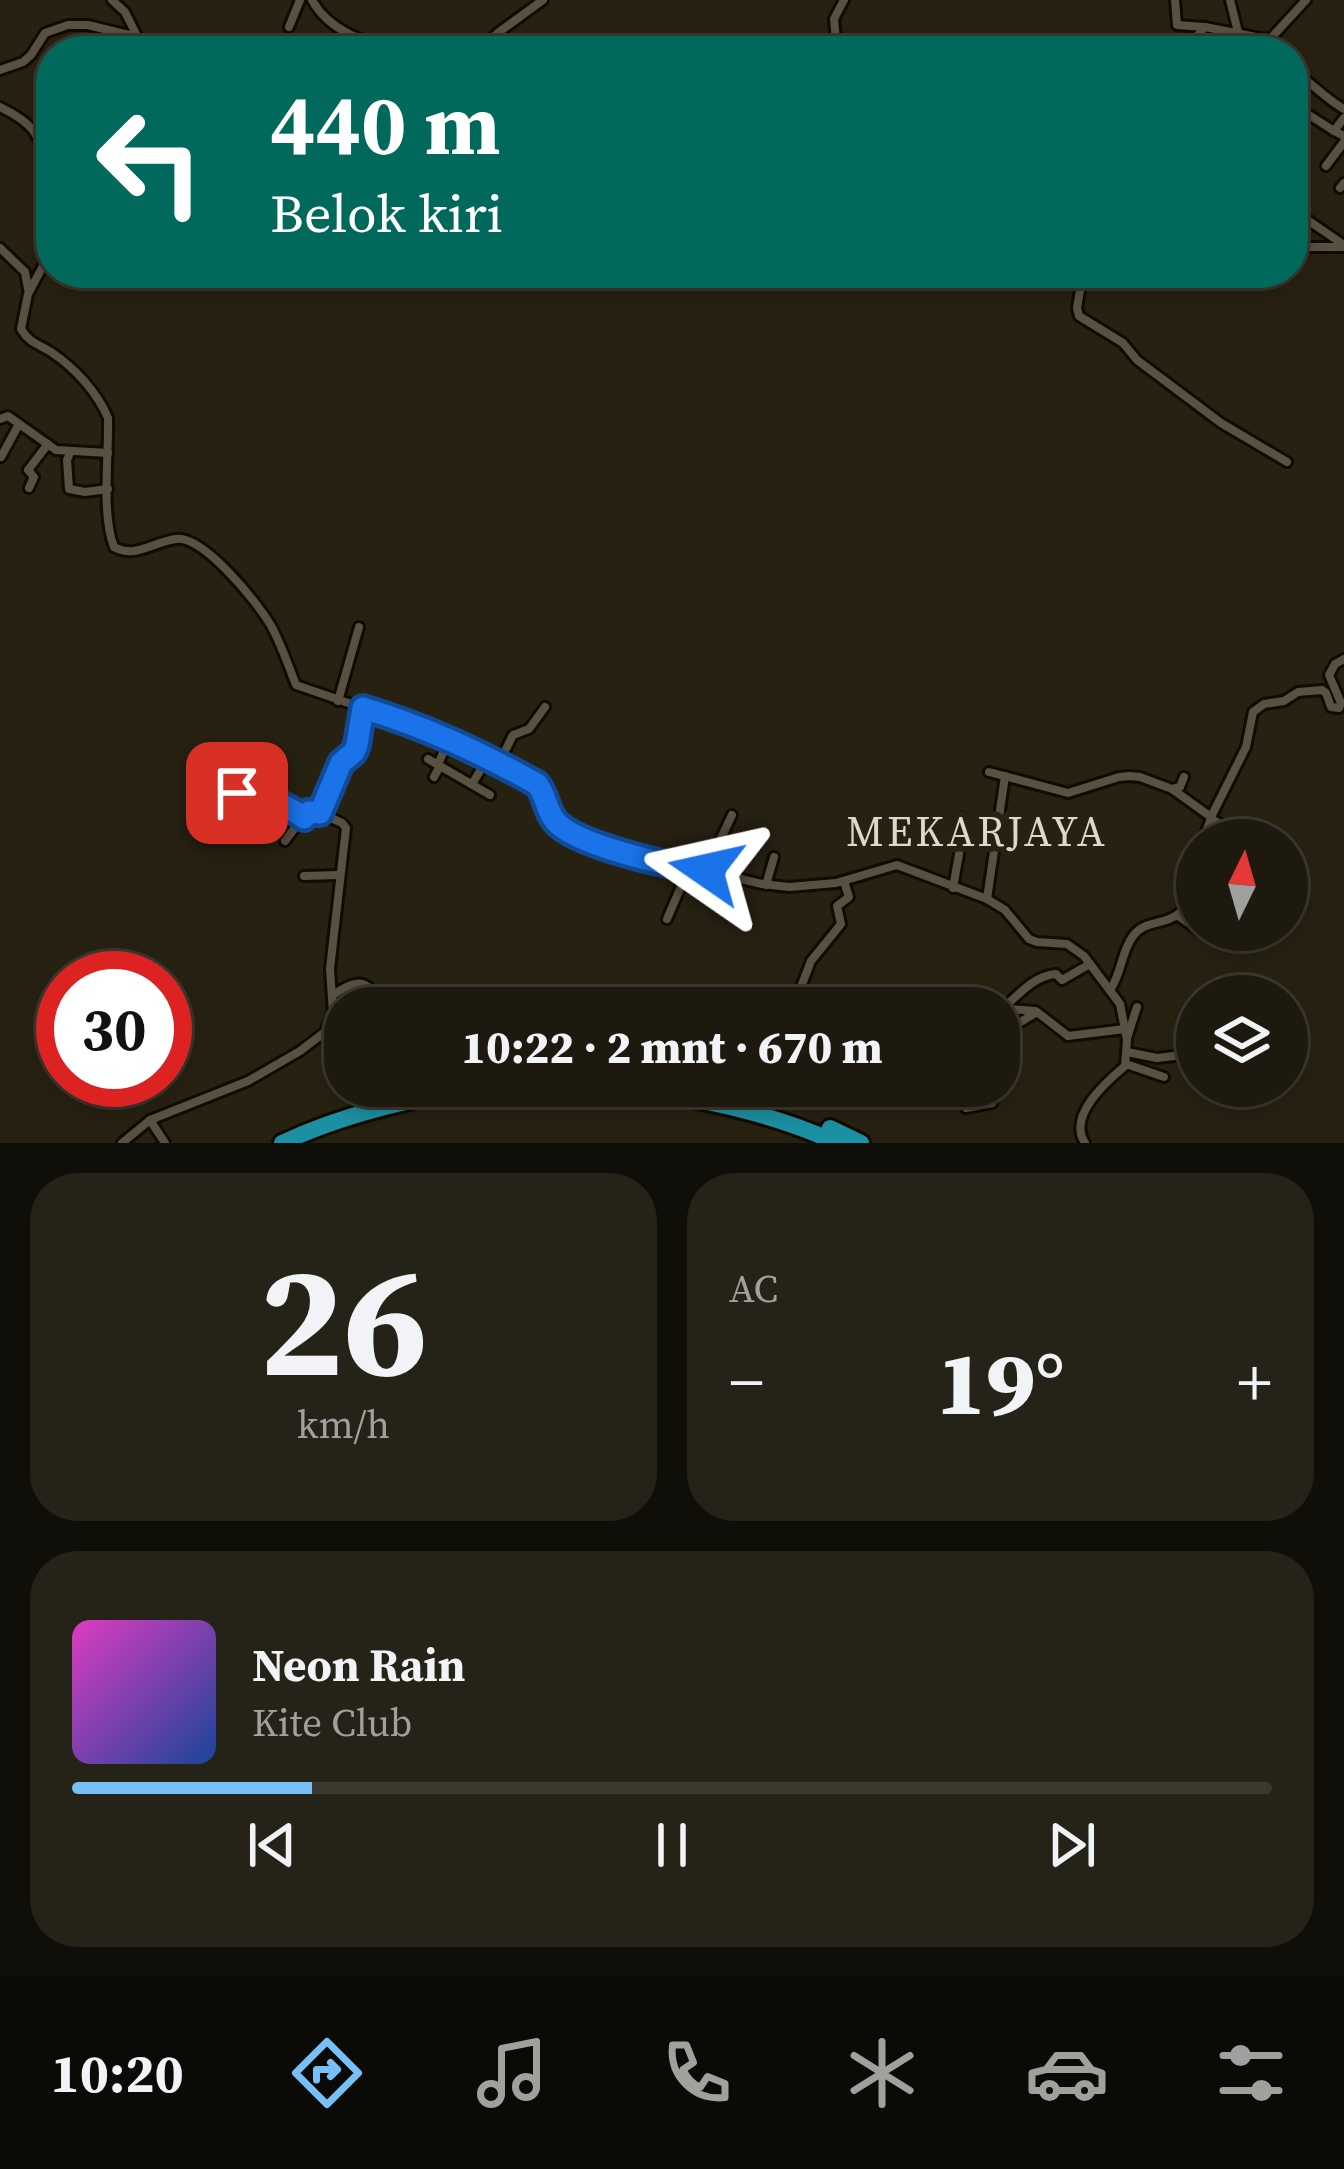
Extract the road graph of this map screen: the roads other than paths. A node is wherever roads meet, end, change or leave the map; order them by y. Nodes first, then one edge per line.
1 (112, 0) edge
2 (132, 0) edge
3 (300, 0) edge
4 (312, 0) edge
5 (542, 0) edge
6 (844, 0) edge
7 (1175, 0) edge
8 (1230, 0) edge
9 (1306, 0) edge
10 (125, 12) junction
11 (289, 27) dead end
12 (1205, 27) junction
13 (1238, 32) junction
14 (44, 36) edge
15 (133, 36) edge
16 (137, 36) edge
17 (358, 36) edge
18 (497, 36) edge
19 (836, 36) edge
20 (1197, 36) edge
21 (1251, 36) edge
22 (1273, 36) edge
23 (36, 48) edge
24 (0, 70) edge
25 (1308, 81) edge
26 (0, 107) edge
27 (1344, 109) edge
28 (1308, 113) edge
29 (1344, 118) edge
30 (1334, 130) junction
31 (36, 139) edge
32 (1344, 139) edge
33 (1325, 166) dead end
34 (1308, 221) edge
35 (1344, 246) edge
36 (1308, 247) edge
37 (0, 248) edge
38 (36, 279) edge
39 (1081, 288) edge
40 (28, 294) junction
41 (0, 418) edge
42 (19, 424) junction
43 (48, 444) junction
44 (71, 452) junction
45 (109, 453) junction
46 (1, 457) edge
47 (1287, 462) dead end
48 (29, 488) dead end
49 (107, 490) junction
50 (359, 627) dead end
51 (1344, 659) edge
52 (338, 701) junction
53 (545, 707) dead end
54 (363, 708) junction
55 (450, 738) junction
56 (488, 758) junction
57 (436, 763) junction
58 (499, 763) junction
59 (237, 767) dead end
60 (989, 772) dead end
61 (1005, 776) junction
62 (434, 777) dead end
63 (1184, 778) dead end
64 (472, 784) junction
65 (1172, 789) junction
66 (490, 794) dead end
67 (320, 813) junction
68 (732, 815) dead end
69 (304, 818) junction
70 (962, 818) dead end
71 (1211, 818) joint
72 (285, 841) dead end
73 (774, 857) dead end
74 (689, 868) junction
75 (706, 870) junction
76 (339, 875) junction
77 (304, 876) dead end
78 (844, 881) junction
79 (766, 885) junction
80 (952, 888) junction
81 (987, 899) junction
82 (1176, 915) edge
83 (667, 920) dead end
84 (1090, 964) junction
85 (332, 987) edge
86 (801, 987) edge
87 (1110, 990) junction
88 (1020, 995) edge
89 (1137, 1006) dead end
90 (1020, 1010) edge
91 (1037, 1012) junction
92 (1020, 1022) edge
93 (324, 1032) edge
94 (1126, 1035) junction
95 (1127, 1052) junction
96 (1176, 1056) edge
97 (1126, 1064) junction
98 (1164, 1077) dead end
99 (359, 1107) edge
100 (390, 1107) edge
101 (735, 1107) edge
102 (768, 1107) edge
103 (970, 1107) edge
104 (966, 1108) dead end
105 (151, 1120) junction
106 (122, 1143) edge
107 (166, 1143) edge
108 (262, 1143) edge
109 (282, 1143) edge
110 (837, 1143) edge
111 (861, 1143) edge
112 (1085, 1143) edge

1 - 10 street
2 - 10 street
3 - 11 street
4 - 17 street
5 - 18 street
6 - 19 street
7 - 12 street
8 - 13 street
9 - 22 street
10 - 16 street
12 - 13 street
12 - 20 street
13 - 21 street
14 - 15 street
23 - 24 street
25 - 27 street
26 - 31 street
28 - 30 street
29 - 30 street
30 - 32 street
32 - 33 street
34 - 35 street
35 - 36 street
37 - 40 street
38 - 40 street
39 - 47 street
40 - 45 street
41 - 42 street
42 - 43 street
42 - 46 street
43 - 44 street
43 - 48 street
44 - 45 street
44 - 49 street
45 - 49 street
49 - 52 street
50 - 52 street
51 - 71 street
52 - 54 street
53 - 58 street
54 - 55 street
54 - 67 street
55 - 56 street
55 - 57 street
56 - 58 street
56 - 64 street
57 - 62 street
57 - 64 street
58 - 74 street
59 - 69 street
60 - 61 street
61 - 65 street
61 - 81 street
63 - 65 street
64 - 66 street
65 - 71 street
67 - 69 street
67 - 76 street
68 - 75 street
69 - 72 street
70 - 80 street
73 - 79 street
74 - 75 street
74 - 83 street
75 - 79 street
76 - 77 street
76 - 85 street
78 - 79 street
78 - 80 street
78 - 86 street
80 - 81 street
81 - 84 street
82 - 87 street
84 - 87 street
84 - 88 street
87 - 94 street
89 - 94 street
90 - 91 street
91 - 92 street
91 - 94 street
93 - 105 street
94 - 95 street
95 - 96 street
95 - 97 street
97 - 98 street
97 - 112 street
99 - 108 highway
100 - 109 highway
101 - 110 highway
102 - 111 highway
103 - 104 street
105 - 106 street
105 - 107 street

